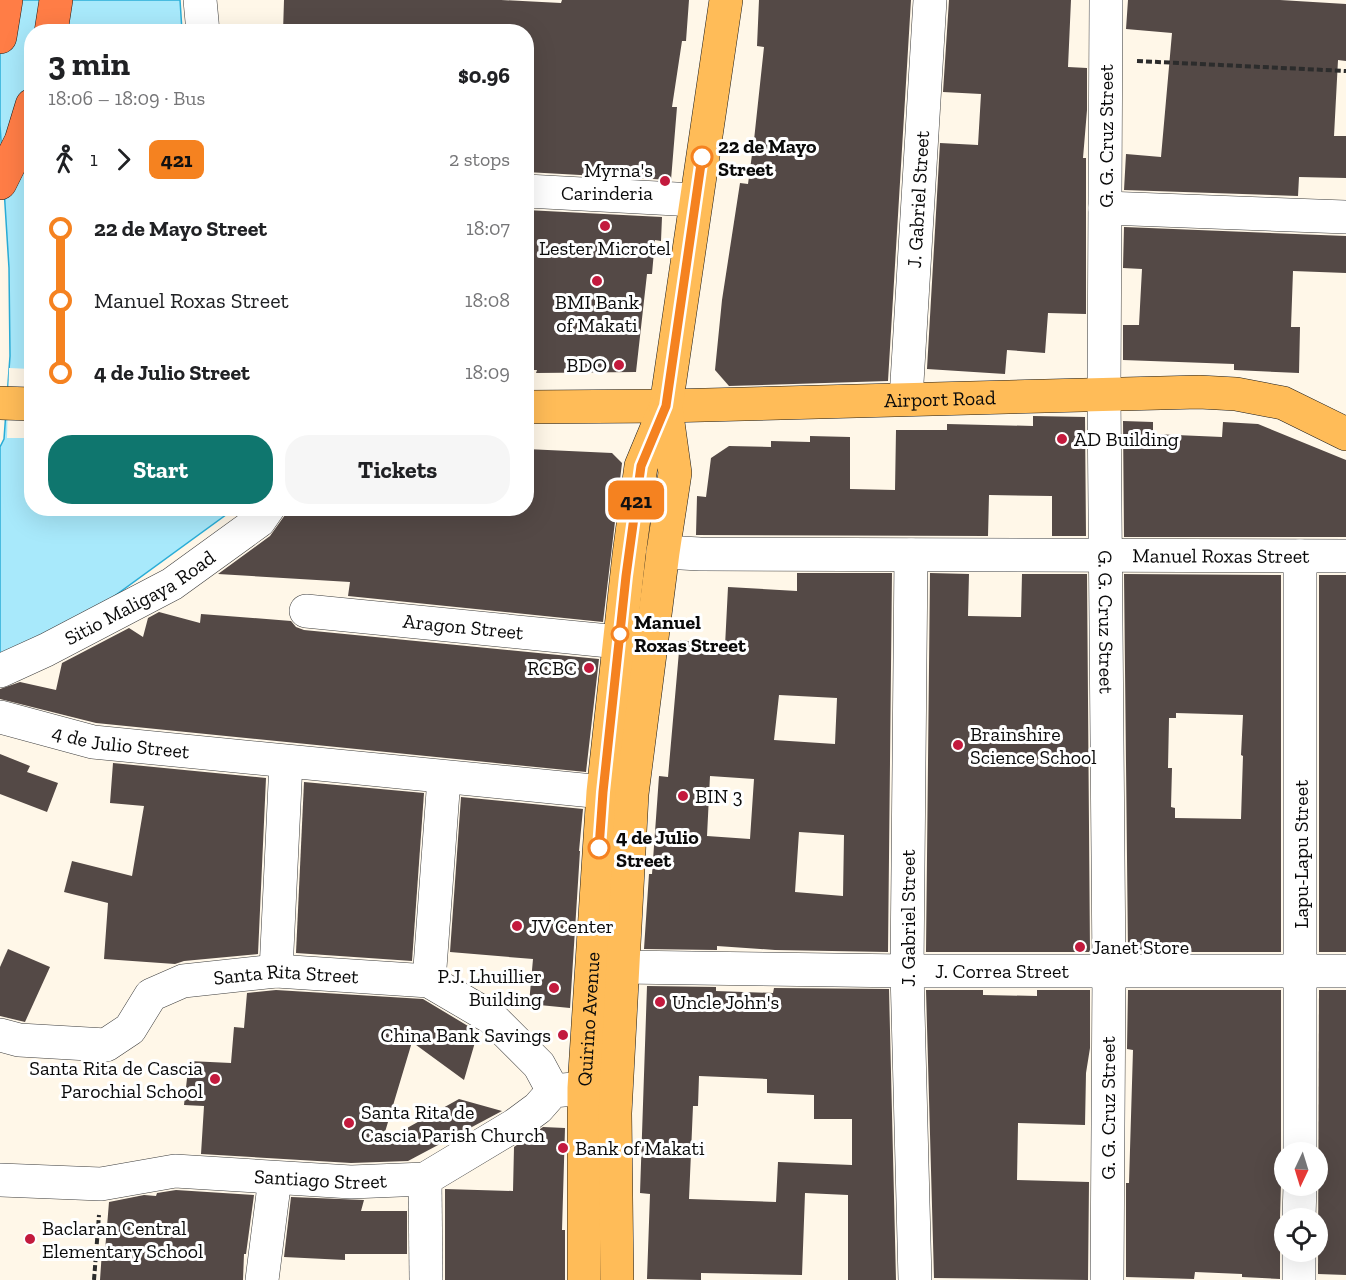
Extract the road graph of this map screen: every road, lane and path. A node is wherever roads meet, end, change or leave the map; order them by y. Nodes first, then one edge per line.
1 (6, 0) edge
2 (56, 0) edge
3 (200, 0) edge
4 (726, 0) edge
5 (930, 0) edge
6 (1106, 0) edge
7 (52, 24) edge
8 (202, 24) edge
9 (0, 37) edge
10 (1106, 59) junction
11 (1346, 71) edge
12 (24, 131) edge
13 (0, 183) edge
14 (534, 191) edge
15 (695, 200) junction
16 (1105, 208) junction
17 (1346, 217) edge
18 (1104, 394) junction
19 (906, 399) junction
20 (666, 406) junction
21 (534, 407) edge
22 (1346, 434) edge
23 (262, 516) edge
24 (663, 552) junction
25 (911, 555) junction
26 (1105, 556) junction
27 (1300, 556) junction
28 (1346, 556) edge
29 (306, 611) dead end
30 (620, 642) junction
31 (0, 671) edge
32 (0, 717) edge
33 (286, 762) junction
34 (444, 778) junction
35 (603, 792) junction
36 (622, 967) junction
37 (1301, 970) junction
38 (1346, 970) edge
39 (276, 971) junction
40 (907, 971) junction
41 (1108, 971) junction
42 (429, 981) junction
43 (0, 1035) edge
44 (568, 1089) junction
45 (616, 1089) junction
46 (1300, 1142) edge
47 (275, 1178) junction
48 (425, 1179) junction
49 (0, 1180) edge
50 (101, 1184) junction
51 (1299, 1262) edge
52 (94, 1280) edge
53 (262, 1280) edge
54 (426, 1280) edge
55 (584, 1280) edge
56 (617, 1280) edge
57 (915, 1280) edge
58 (1107, 1280) edge
59 (1299, 1280) edge

1 - 9 highway
2 - 7 highway
3 - 8 street
4 - 15 main road, Quirino Avenue
5 - 19 street, J. Gabriel Street
6 - 10 street, G. G. Cruz Street
10 - 11 path
10 - 16 street, G. G. Cruz Street
12 - 13 highway
14 - 15 street
15 - 20 main road, Quirino Avenue
16 - 17 street
16 - 18 street, G. G. Cruz Street
18 - 19 main road, Airport Road
18 - 22 main road, Airport Road
18 - 26 street, G. G. Cruz Street
19 - 20 main road, Airport Road
20 - 21 main road, Airport Road
20 - 24 main road, Quirino Avenue
20 - 30 main road, Quirino Avenue
23 - 31 street, Sitio Maligaya Road
24 - 25 street, Manuel Roxas Street
24 - 36 main road, Quirino Avenue
25 - 26 street, Manuel Roxas Street
25 - 40 street, J. Gabriel Street
26 - 27 street, Manuel Roxas Street
26 - 41 street, G. G. Cruz Street
27 - 28 street, Manuel Roxas Street
27 - 37 street, Lapu-Lapu Street
29 - 30 street, Aragon Street
30 - 35 main road, Quirino Avenue
32 - 33 street, 4 de Julio Street
33 - 34 street, 4 de Julio Street
33 - 39 street
34 - 35 street, 4 de Julio Street
34 - 42 street
35 - 44 main road, Quirino Avenue
36 - 40 street, J. Correa Street
36 - 45 main road, Quirino Avenue
37 - 38 street, J. Correa Street
37 - 41 street, J. Correa Street
37 - 46 street, Lapu-Lapu Street
39 - 42 street, Santa Rita Street
39 - 43 street, Santa Rita Street
40 - 41 street, J. Correa Street
40 - 57 street, J. Gabriel Street
41 - 58 street, G. G. Cruz Street
42 - 44 street, Santa Rita Street
44 - 45 street
44 - 48 street, Santiago Street
44 - 55 main road, Quirino Avenue
45 - 56 main road, Quirino Avenue
47 - 48 street, Santiago Street
47 - 50 street, Santiago Street
47 - 53 street
48 - 54 street
49 - 50 street, Santiago Street
50 - 52 path
51 - 59 street

